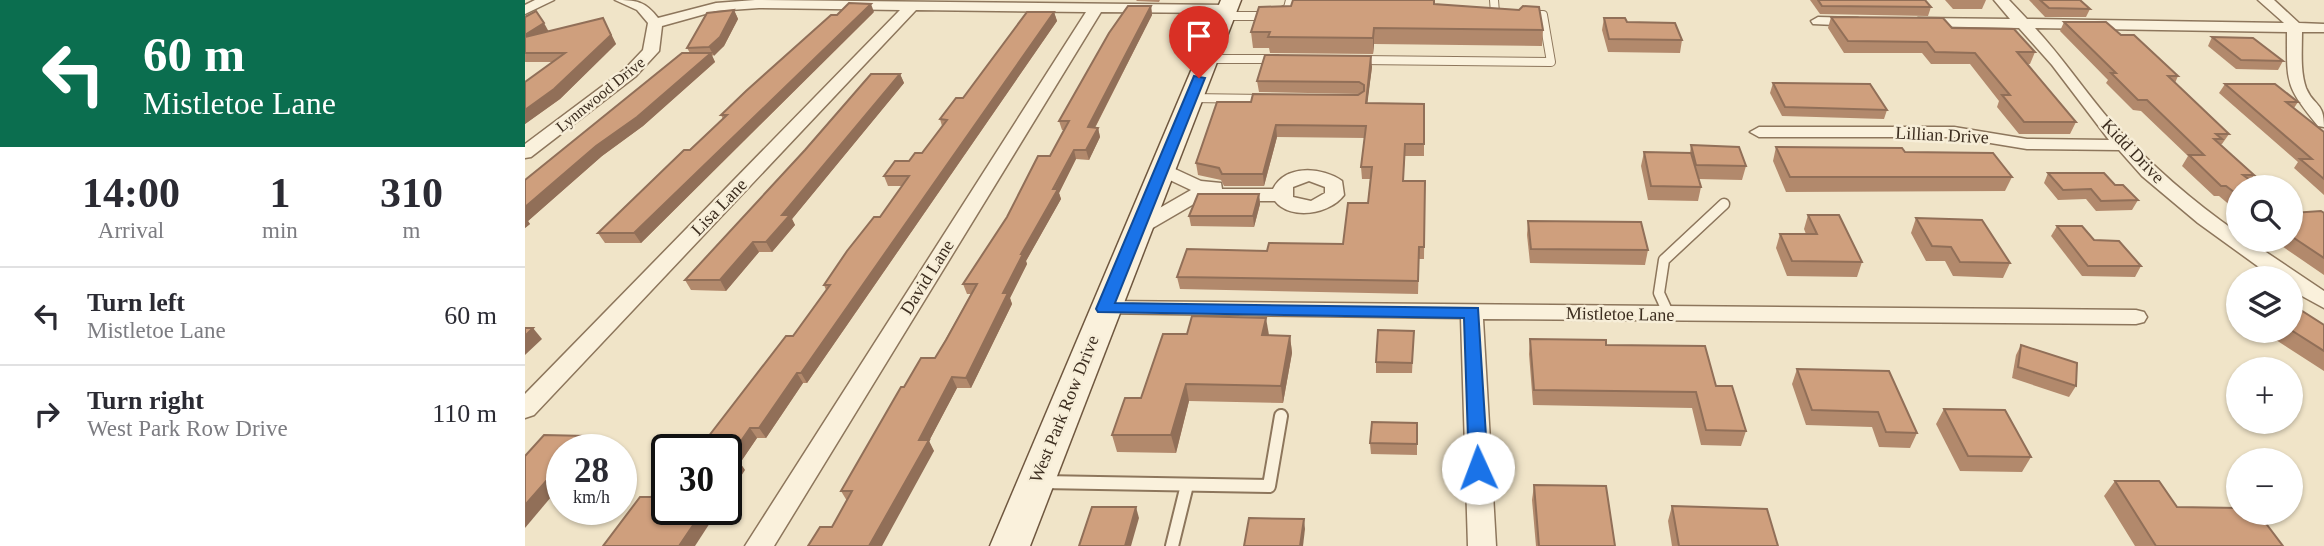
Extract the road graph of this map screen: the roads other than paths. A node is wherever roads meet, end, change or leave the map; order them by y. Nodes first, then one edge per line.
1 (547, 0) edge
2 (622, 0) edge
3 (1290, 0) edge
4 (1494, 0) edge
5 (2001, 0) edge
6 (2265, 0) edge
7 (737, 2) edge
8 (780, 2) edge
9 (951, 3) edge
10 (978, 3) edge
11 (913, 5) junction
12 (1103, 6) edge
13 (1227, 8) edge
14 (525, 10) edge
15 (1818, 21) dead end
16 (1873, 22) edge
17 (1900, 22) edge
18 (655, 23) junction
19 (2022, 23) junction
20 (2324, 28) edge
21 (2294, 29) junction
22 (1207, 59) junction
23 (1289, 60) edge
24 (1345, 60) edge
25 (1191, 98) junction
26 (1282, 99) edge
27 (2324, 122) edge
28 (1759, 132) dead end
29 (2125, 145) junction
30 (525, 153) edge
31 (1161, 169) junction
32 (1196, 191) junction
33 (1282, 191) dead end
34 (1724, 204) dead end
35 (1137, 229) junction
36 (2272, 266) edge
37 (2303, 287) edge
38 (2324, 300) edge
39 (1104, 309) junction
40 (1472, 312) junction
41 (1669, 315) junction
42 (2136, 317) dead end
43 (525, 409) edge
44 (1281, 416) dead end
45 (1036, 482) junction
46 (1187, 485) junction
47 (759, 546) edge
48 (1010, 546) edge
49 (1172, 546) edge
50 (1482, 546) edge

1 - 14 street
2 - 18 street
3 - 13 lane
4 - 24 lane
5 - 19 street, Kidd Drive
6 - 21 street
7 - 8 street
7 - 18 street
8 - 11 street
9 - 10 street
9 - 11 street
10 - 12 street
11 - 43 street, Lisa Lane
12 - 13 street
12 - 47 street, David Lane
13 - 22 main road, West Park Row Drive
15 - 16 street
17 - 19 street
18 - 30 street, Lynnwood Drive
19 - 21 street
19 - 29 street, Kidd Drive
20 - 21 street
21 - 27 street
22 - 23 lane
22 - 25 main road, West Park Row Drive
25 - 26 lane
25 - 31 main road, West Park Row Drive
28 - 29 street, Lillian Drive
29 - 36 street, Kidd Drive
31 - 32 street
31 - 35 main road, West Park Row Drive
32 - 33 street
32 - 35 street
34 - 41 lane
35 - 39 main road, West Park Row Drive
37 - 38 street, Kidd Drive
39 - 40 street, Mistletoe Lane
39 - 45 main road, West Park Row Drive
40 - 41 street, Mistletoe Lane
40 - 50 street
41 - 42 street, Mistletoe Lane
44 - 46 lane
45 - 46 lane
45 - 48 main road, West Park Row Drive
46 - 49 lane

